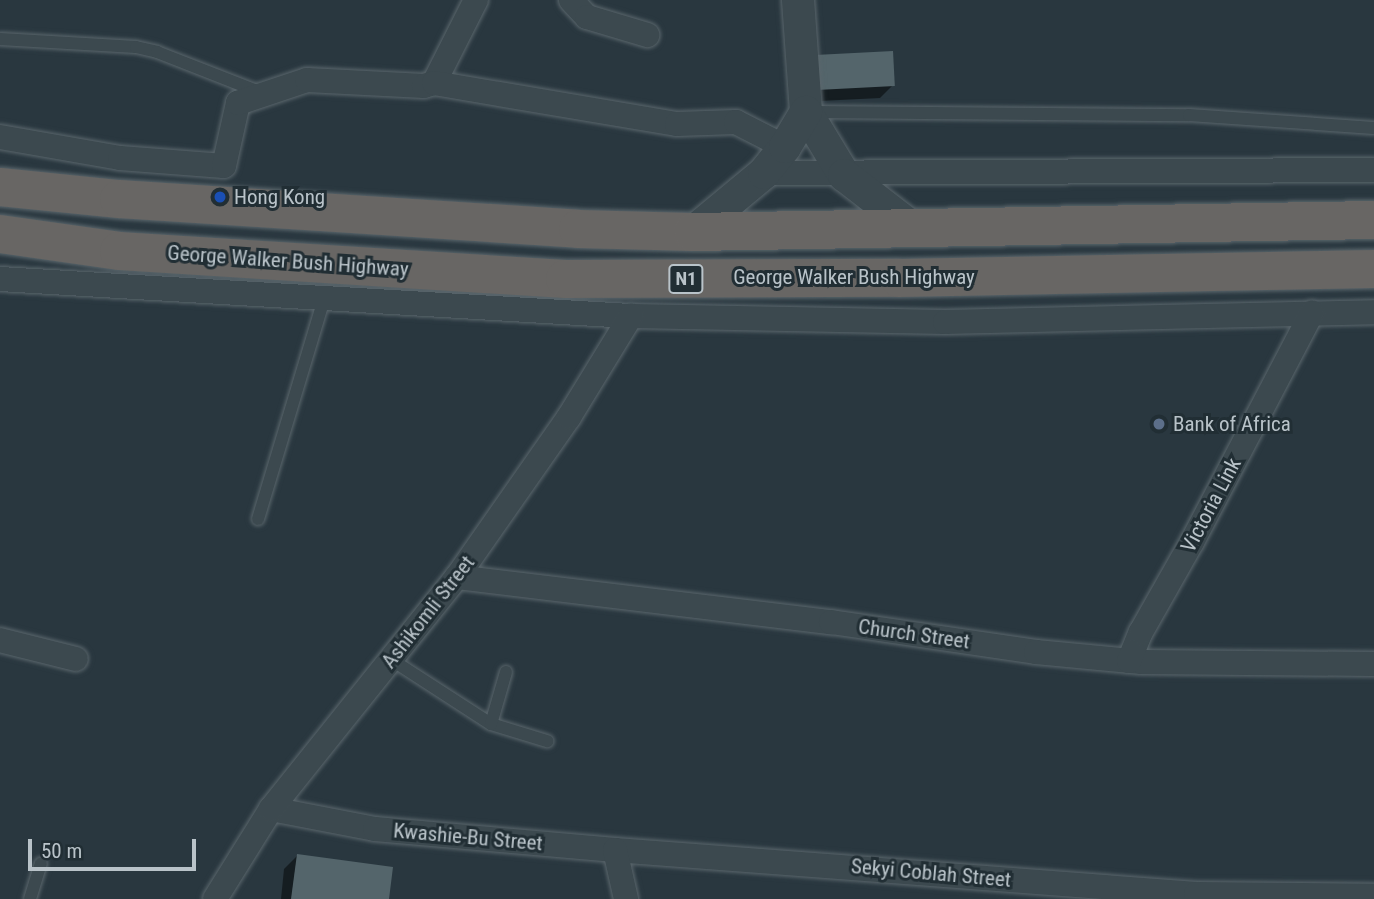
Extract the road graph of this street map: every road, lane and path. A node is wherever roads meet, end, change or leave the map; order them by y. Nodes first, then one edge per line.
1 (476, 0) edge
2 (570, 0) edge
3 (797, 0) edge
4 (647, 35) dead end
5 (0, 39) edge
6 (434, 83) junction
7 (262, 94) junction
8 (806, 112) junction
9 (1374, 128) edge
10 (0, 138) edge
11 (785, 147) junction
12 (1374, 170) edge
13 (764, 173) junction
14 (844, 174) junction
15 (0, 187) edge
16 (1374, 220) edge
17 (910, 226) junction
18 (693, 232) junction
19 (0, 234) edge
20 (1374, 269) edge
21 (0, 279) edge
22 (324, 299) junction
23 (1312, 312) junction
24 (1374, 312) edge
25 (631, 316) junction
26 (258, 519) dead end
27 (457, 577) junction
28 (0, 640) edge
29 (76, 659) dead end
30 (391, 660) junction
31 (1129, 661) junction
32 (1374, 664) edge
33 (506, 672) dead end
34 (491, 723) junction
35 (547, 741) dead end
36 (271, 809) junction
37 (615, 850) junction
38 (41, 864) dead end
39 (1374, 896) edge
40 (1270, 898) edge
41 (30, 899) edge
42 (215, 899) edge
43 (626, 899) edge

1 - 6 street
2 - 4 street
3 - 8 street
5 - 7 lane
6 - 7 street
6 - 11 street
7 - 10 street
8 - 9 lane
8 - 11 street
8 - 14 street
11 - 13 street
12 - 14 street
13 - 14 street
13 - 18 street
14 - 17 street
15 - 18 highway
16 - 17 highway
17 - 18 highway
19 - 20 highway, George Walker Bush Highway / N1
21 - 22 street
22 - 25 street
22 - 26 lane
23 - 24 street
23 - 25 street
23 - 31 street, Victoria Link
25 - 27 street, Ashikomli Street
27 - 30 street, Ashikomli Street
27 - 31 street, Church Street
28 - 29 street
30 - 34 lane
30 - 36 street, Ashikomli Street
31 - 32 street, Church Street
33 - 34 lane
34 - 35 lane
36 - 37 street, Kwashie-Bu Street
36 - 42 street, Ashikomli Street
37 - 40 street, Sekyi Coblah Street
37 - 43 street
38 - 41 lane
39 - 40 street, Sekyi Coblah Street

